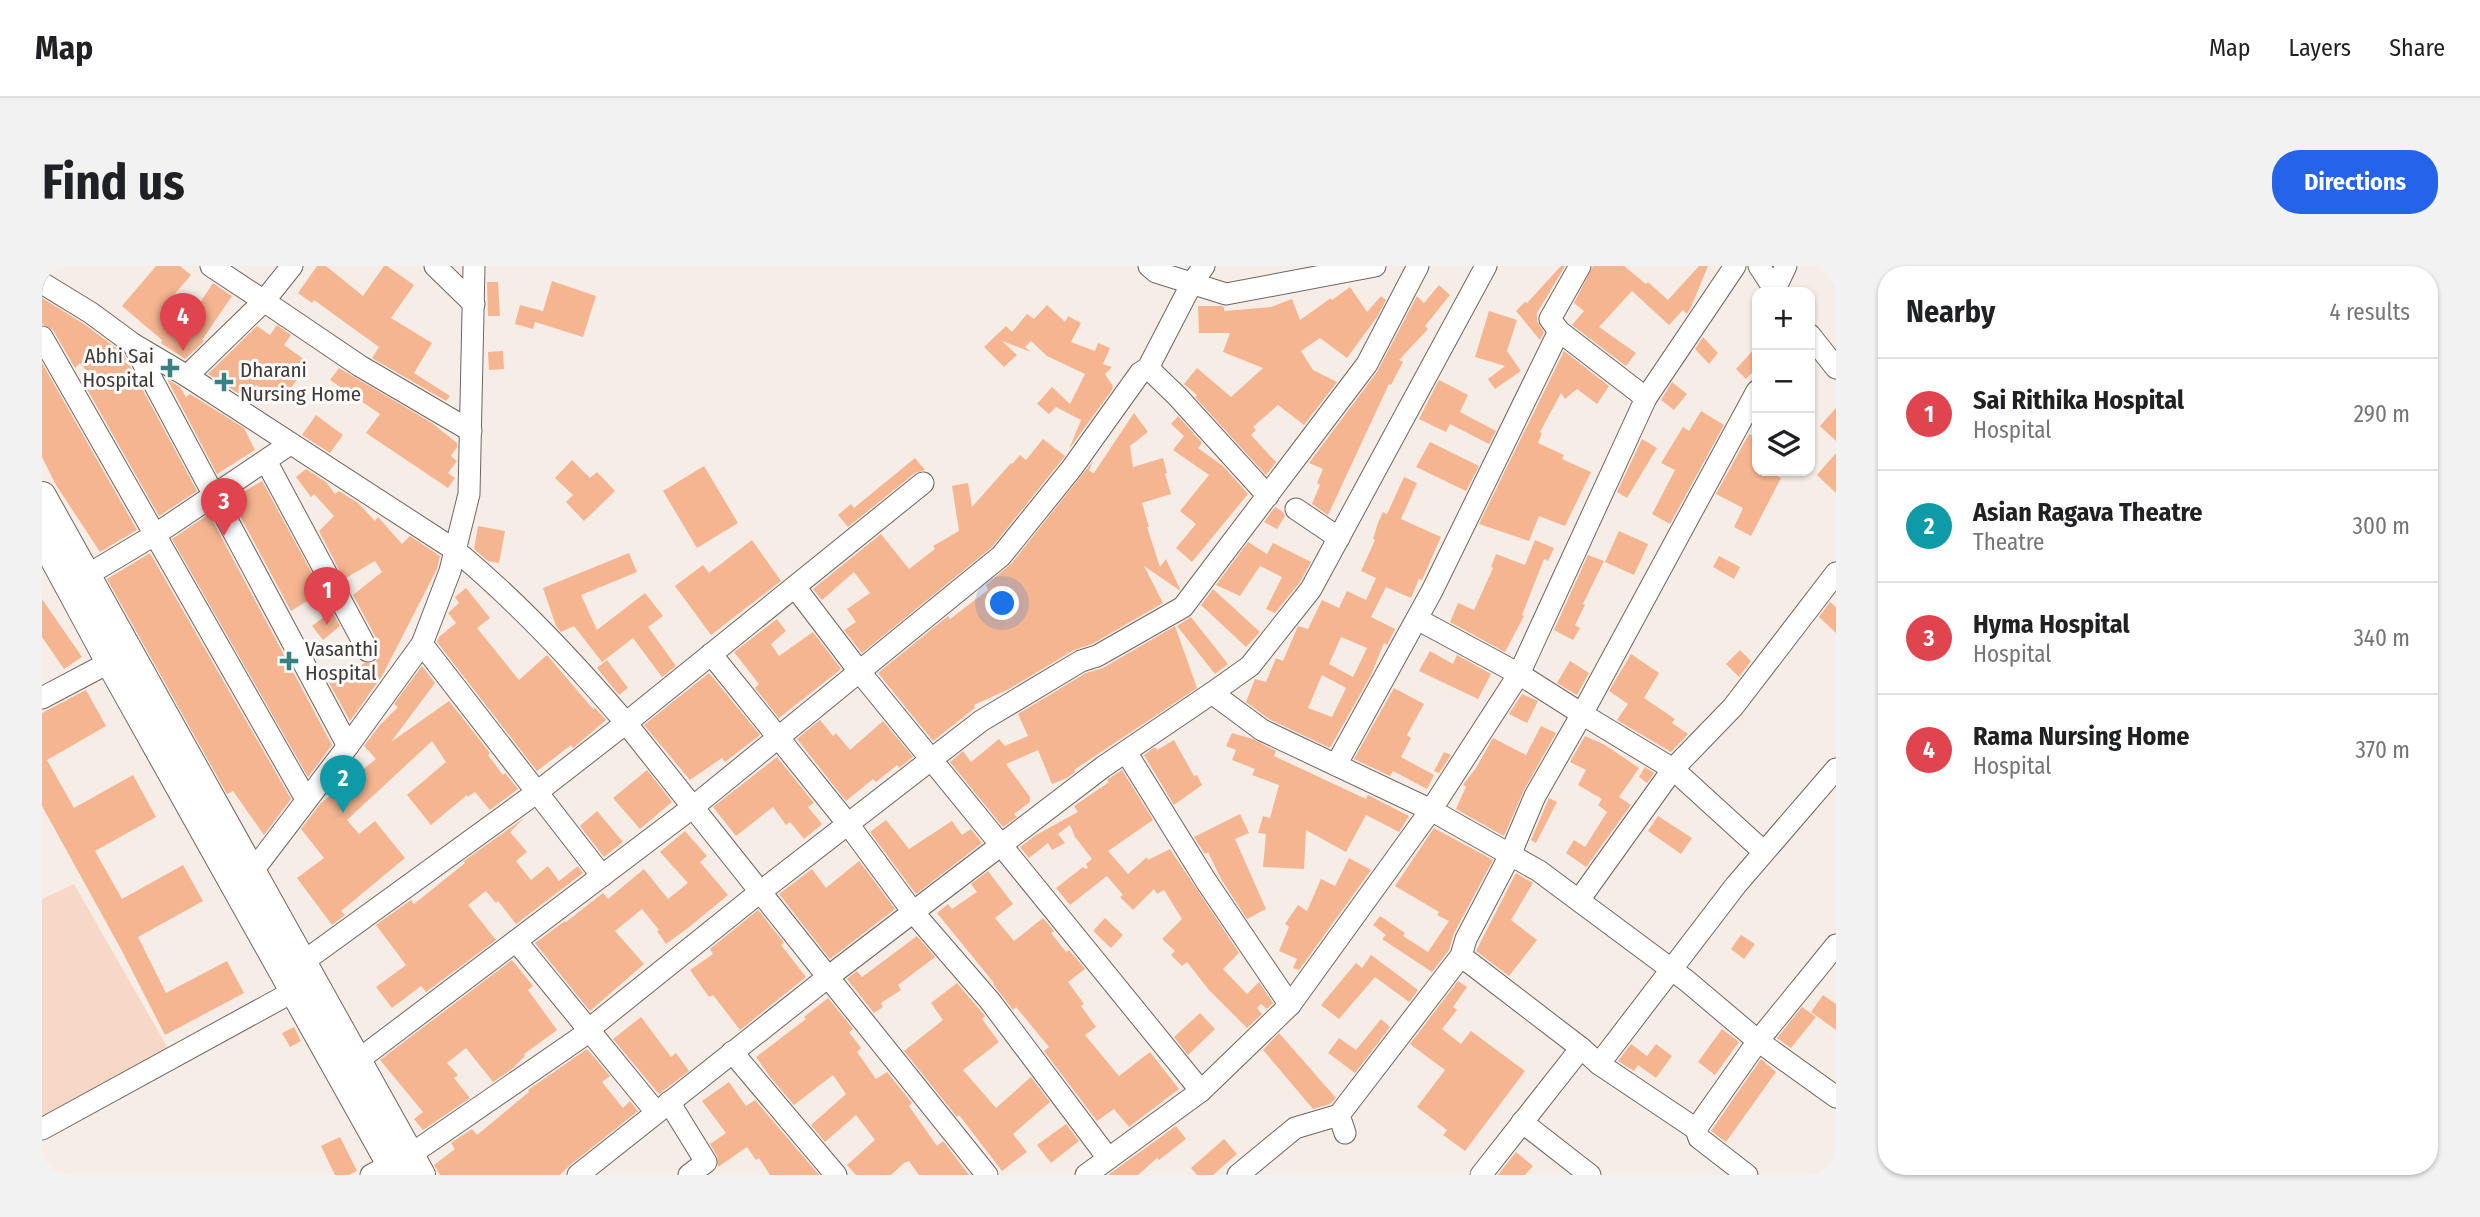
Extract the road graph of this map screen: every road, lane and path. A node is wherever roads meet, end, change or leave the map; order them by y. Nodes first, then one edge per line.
1 (211, 266) edge
2 (292, 266) edge
3 (435, 266) edge
4 (474, 266) edge
5 (1149, 266) edge
6 (1375, 266) edge
7 (1418, 266) edge
8 (1486, 266) edge
9 (1580, 266) edge
10 (1735, 266) edge
11 (1759, 266) edge
12 (1786, 266) edge
13 (1198, 274) edge
14 (42, 283) edge
15 (1772, 287) edge
16 (1777, 287) edge
17 (264, 301) junction
18 (474, 304) junction
19 (1559, 331) junction
20 (42, 337) edge
21 (1815, 341) edge
22 (133, 344) junction
23 (1836, 368) edge
24 (1154, 373) junction
25 (187, 376) junction
26 (1646, 398) junction
27 (1752, 400) edge
28 (471, 431) junction
29 (290, 444) junction
30 (266, 461) junction
31 (923, 483) dead end
32 (213, 495) junction
33 (42, 496) edge
34 (1268, 496) junction
35 (1296, 509) dead end
36 (156, 534) junction
37 (42, 536) edge
38 (1339, 538) junction
39 (456, 550) junction
40 (1836, 573) edge
41 (78, 581) junction
42 (795, 587) junction
43 (1417, 619) junction
44 (422, 644) junction
45 (368, 651) dead end
46 (711, 654) junction
47 (110, 662) junction
48 (859, 671) junction
49 (1519, 674) junction
50 (1212, 693) junction
51 (42, 698) edge
52 (1582, 714) junction
53 (626, 723) junction
54 (779, 738) junction
55 (348, 746) junction
56 (1126, 752) junction
57 (933, 759) junction
58 (1336, 765) junction
59 (1673, 769) junction
60 (1836, 770) edge
61 (536, 793) junction
62 (306, 799) junction
63 (692, 807) junction
64 (1432, 810) junction
65 (848, 824) junction
66 (1001, 845) junction
67 (1765, 852) junction
68 (1510, 855) junction
69 (602, 876) junction
70 (244, 878) junction
71 (760, 892) junction
72 (1579, 900) junction
73 (914, 912) junction
74 (516, 942) junction
75 (1836, 945) edge
76 (1461, 957) junction
77 (1670, 969) junction
78 (828, 977) junction
79 (303, 978) junction
80 (1290, 1005) junction
81 (588, 1030) junction
82 (1758, 1041) junction
83 (1581, 1048) junction
84 (732, 1052) junction
85 (357, 1061) junction
86 (1599, 1064) junction
87 (1201, 1091) junction
88 (1836, 1097) edge
89 (662, 1107) junction
90 (1522, 1122) junction
91 (42, 1129) edge
92 (1696, 1129) junction
93 (1108, 1158) junction
94 (398, 1169) edge
95 (578, 1175) edge
96 (689, 1175) edge
97 (835, 1175) edge
98 (987, 1175) edge
99 (1086, 1175) edge
100 (1238, 1175) edge
101 (1481, 1175) edge
102 (1590, 1175) edge
103 (1747, 1175) edge

1 - 17 street
2 - 17 street
3 - 18 street
4 - 18 street
5 - 13 street
6 - 13 street
7 - 34 street
8 - 38 street
9 - 19 street
10 - 26 street
11 - 15 street
12 - 16 street
13 - 24 street
14 - 22 street
17 - 25 street
17 - 28 street
18 - 28 street
19 - 26 street
19 - 43 street
20 - 36 street
21 - 23 street
22 - 25 street
22 - 32 street
24 - 34 street
24 - 48 street
25 - 29 street
26 - 49 street
27 - 52 street
28 - 39 street
29 - 30 street
29 - 39 street
30 - 32 street
30 - 45 street
31 - 42 street
32 - 36 street
32 - 55 street
33 - 41 main road
34 - 57 street
35 - 38 street
36 - 41 street
36 - 62 street
37 - 41 main road
38 - 50 street
39 - 44 street
39 - 53 street
40 - 59 street
41 - 47 main road
41 - 70 main road
42 - 46 street
42 - 48 street
43 - 49 street
43 - 58 street
44 - 55 street
44 - 61 street
46 - 53 street
46 - 54 street
47 - 51 street
47 - 70 main road
48 - 54 street
48 - 57 street
49 - 52 street
49 - 64 street
50 - 56 street
50 - 58 street
52 - 59 street
52 - 68 street
53 - 61 street
53 - 63 street
54 - 63 street
54 - 65 street
55 - 62 street
56 - 66 street
56 - 80 street
57 - 65 street
57 - 66 street
58 - 64 street
59 - 67 street
59 - 72 street
60 - 67 street
61 - 69 street
61 - 79 street
62 - 70 street
63 - 69 street
63 - 71 street
64 - 68 street
64 - 80 street
65 - 71 street
65 - 73 street
66 - 73 street
66 - 87 street
67 - 77 street
68 - 72 street
68 - 76 street
69 - 74 street
70 - 79 main road
71 - 78 street
71 - 81 street
72 - 77 street
73 - 78 street
73 - 93 street
74 - 81 street
74 - 85 street
75 - 82 street
76 - 83 street
76 - 100 street
77 - 82 street
77 - 86 street
78 - 84 street
78 - 98 street
79 - 85 main road
79 - 91 street
79 - 94 main road
80 - 87 street
81 - 89 street
81 - 94 street
82 - 88 street
82 - 92 street
83 - 86 street
83 - 90 street
84 - 89 street
84 - 97 street
85 - 94 main road
86 - 92 street
87 - 93 street
89 - 95 street
89 - 96 street
90 - 101 street
90 - 102 street
92 - 103 street
93 - 99 street

